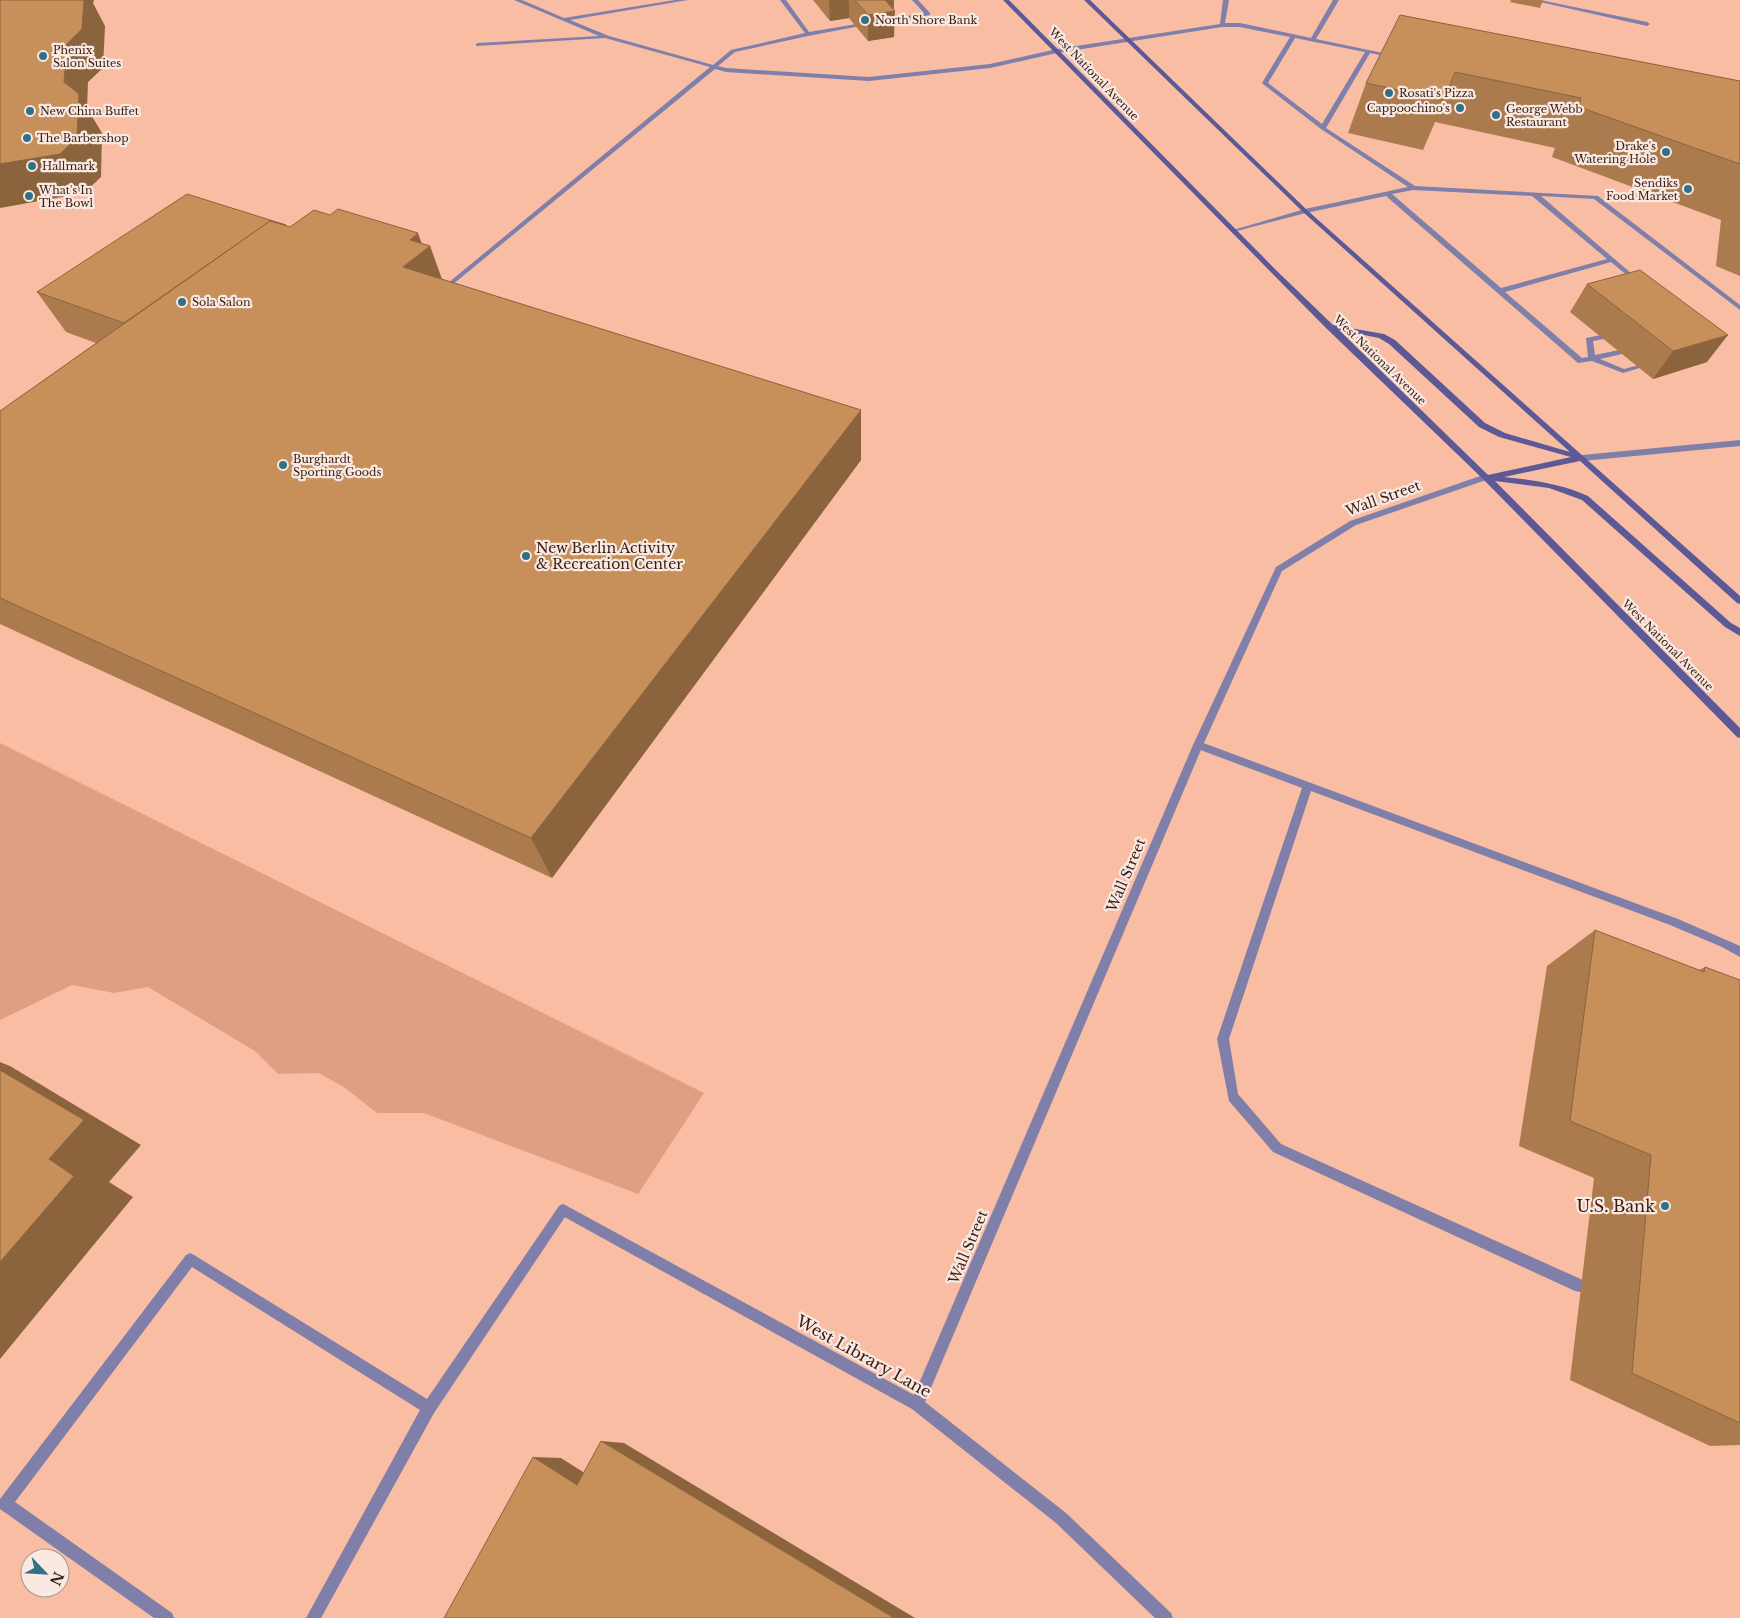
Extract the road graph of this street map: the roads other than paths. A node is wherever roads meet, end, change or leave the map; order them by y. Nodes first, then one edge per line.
1 (517, 0) edge
2 (685, 0) edge
3 (783, 0) edge
4 (915, 0) edge
5 (1006, 0) edge
6 (1086, 0) edge
7 (1226, 0) edge
8 (1336, 0) edge
9 (1542, 1) edge
10 (564, 20) junction
11 (1646, 24) dead end
12 (1222, 25) junction
13 (808, 34) junction
14 (1293, 36) junction
15 (607, 37) junction
16 (1127, 39) junction
17 (1312, 40) junction
18 (478, 45) dead end
19 (1368, 51) junction
20 (1057, 52) junction
21 (1404, 58) edge
22 (714, 67) junction
23 (1323, 128) junction
24 (1413, 188) junction
25 (1533, 193) junction
26 (1388, 194) junction
27 (1305, 211) junction
28 (1235, 231) junction
29 (1612, 260) junction
30 (450, 284) edge
31 (1641, 284) edge
32 (1500, 291) junction
33 (1740, 308) edge
34 (1329, 326) junction
35 (1602, 337) dead end
36 (1619, 352) dead end
37 (1592, 358) junction
38 (1639, 367) dead end
39 (1740, 444) edge
40 (1582, 458) junction
41 (1486, 477) junction
42 (1740, 601) edge
43 (1740, 633) edge
44 (1740, 734) edge
45 (1198, 745) junction
46 (1308, 786) junction
47 (1740, 952) edge
48 (1580, 1286) dead end
49 (917, 1404) junction
50 (429, 1408) junction
51 (167, 1618) edge
52 (313, 1618) edge
53 (1166, 1618) edge

1 - 10 street
2 - 10 street
3 - 13 street
4 - 13 street
5 - 20 main road, West National Avenue
6 - 16 main road
7 - 12 street
8 - 17 street
9 - 11 street
10 - 15 street
12 - 14 street
12 - 16 street
13 - 22 street
14 - 17 street
14 - 23 street
15 - 18 street
15 - 22 street
16 - 20 street
16 - 27 main road
17 - 19 street
19 - 21 street
19 - 23 street
20 - 22 street
20 - 28 main road, West National Avenue
22 - 30 street
23 - 24 street
24 - 25 street
24 - 26 street
25 - 29 street
25 - 33 street
26 - 27 street
26 - 32 street
27 - 28 street
27 - 40 main road
28 - 34 main road, West National Avenue
29 - 31 street
29 - 32 street
32 - 37 street
34 - 40 main road
34 - 41 main road, West National Avenue
35 - 37 street
36 - 37 street
37 - 38 street
39 - 40 street
40 - 41 main road
40 - 42 main road
41 - 43 main road
41 - 44 main road, West National Avenue
41 - 45 street, Wall Street
45 - 46 street
45 - 49 street, Wall Street
46 - 47 street
46 - 48 street
49 - 50 street, West Library Lane
49 - 53 street, West Library Lane
50 - 51 street
50 - 52 street

